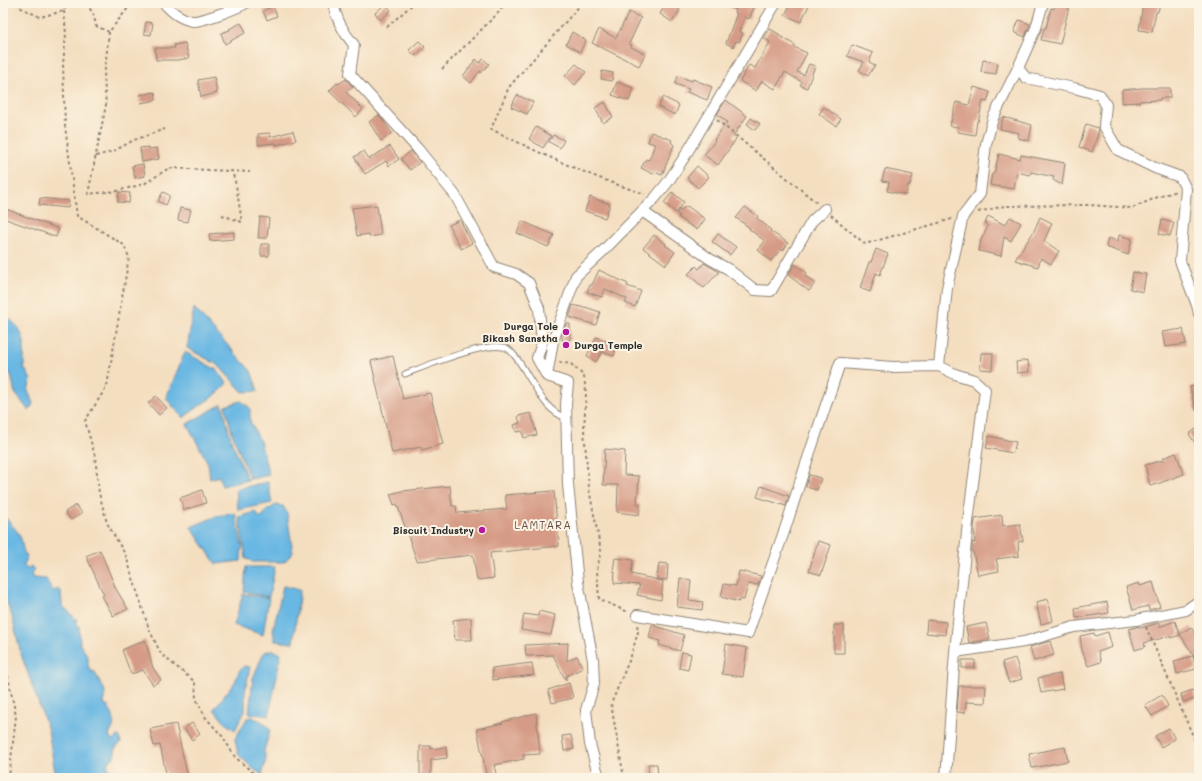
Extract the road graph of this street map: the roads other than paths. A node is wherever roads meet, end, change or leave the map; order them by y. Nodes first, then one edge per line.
1 (164, 3) edge
2 (246, 3) edge
3 (333, 3) edge
4 (776, 3) edge
5 (1043, 3) edge
6 (1018, 68) junction
7 (825, 209) road end
8 (642, 211) junction
9 (1199, 314) edge
10 (939, 366) junction
11 (405, 374) dead end
12 (547, 376) junction
13 (566, 418) junction
14 (1199, 601) edge
15 (637, 615) road end
16 (955, 652) junction
17 (599, 778) edge
18 (946, 778) edge

1 - 2 street
3 - 12 street
4 - 8 street
5 - 6 street
6 - 9 street
6 - 10 street
7 - 8 street
8 - 12 street
10 - 15 street
10 - 16 street
11 - 13 lane
12 - 13 street
13 - 17 street
14 - 16 street
16 - 18 street

